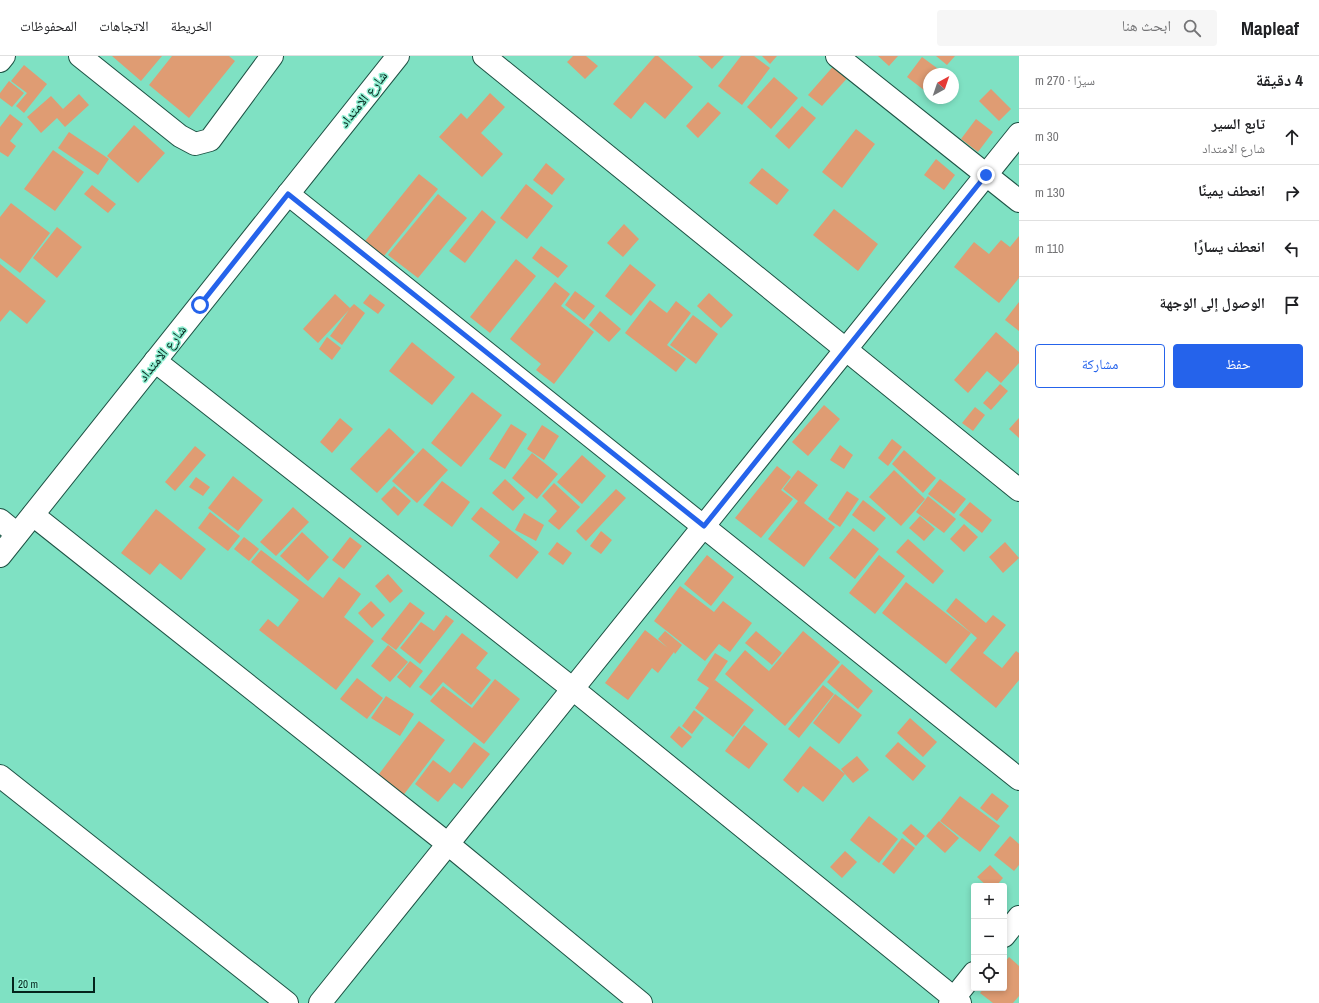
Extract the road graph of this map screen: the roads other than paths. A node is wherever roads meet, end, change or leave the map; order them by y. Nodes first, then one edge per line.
1 (4, 56) edge
2 (80, 56) edge
3 (272, 56) edge
4 (398, 56) edge
5 (484, 56) edge
6 (837, 56) edge
7 (0, 61) edge
8 (1019, 134) edge
9 (986, 175) junction
10 (288, 194) junction
11 (1019, 201) edge
12 (845, 350) junction
13 (155, 361) junction
14 (1019, 490) edge
15 (33, 515) junction
16 (0, 520) edge
17 (704, 526) junction
18 (17, 534) junction
19 (0, 556) edge
20 (573, 689) junction
21 (0, 776) edge
22 (1019, 779) edge
23 (448, 844) junction
24 (1019, 917) edge
25 (1007, 932) edge
26 (971, 977) edge
27 (955, 1001) edge
28 (287, 1003) edge
29 (320, 1003) edge
30 (641, 1003) edge

1 - 7 street
2 - 3 street
4 - 10 street, شارع الامتداد
5 - 12 street
6 - 9 street
8 - 9 street
9 - 11 street
9 - 12 street
10 - 13 street, شارع الامتداد
10 - 17 street
12 - 14 street
12 - 17 street
13 - 15 street, شارع الامتداد
13 - 20 street
15 - 18 street, شارع الامتداد
15 - 23 street
16 - 18 street
17 - 20 street
17 - 22 street
18 - 19 street, شارع الامتداد
20 - 23 street
20 - 27 street
21 - 28 street
23 - 29 street
23 - 30 street
24 - 25 street
26 - 27 street

